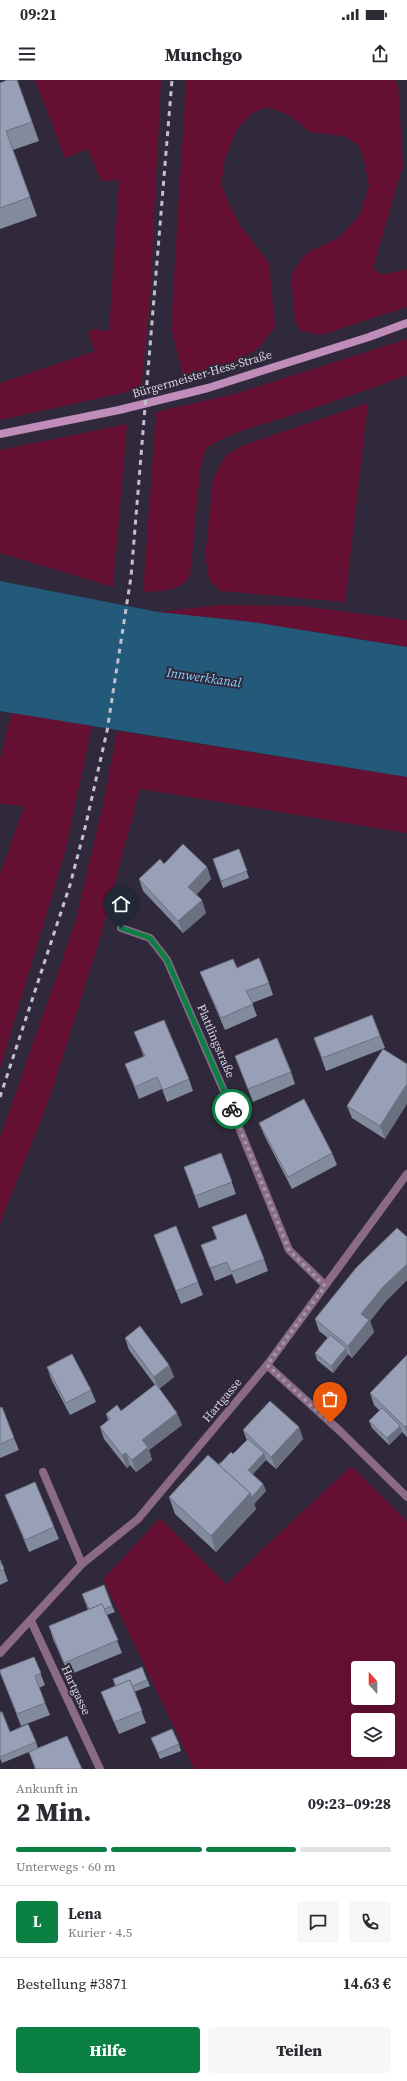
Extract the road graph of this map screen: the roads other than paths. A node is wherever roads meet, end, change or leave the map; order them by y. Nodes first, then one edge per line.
1 (407, 323) edge
2 (0, 434) edge
3 (121, 928) dead end
4 (406, 1176) edge
5 (325, 1286) junction
6 (267, 1365) junction
7 (43, 1472) dead end
8 (407, 1497) edge
9 (82, 1564) junction
10 (31, 1621) junction
11 (0, 1653) edge
12 (100, 1769) edge

1 - 2 main road, Bürgermeister-Hess-Straße
3 - 5 street, Plattlingstraße
4 - 5 street, Hartgasse
5 - 6 street, Hartgasse
6 - 8 street
6 - 9 street, Hartgasse
7 - 9 street
9 - 10 street, Hartgasse
10 - 11 street, Hartgasse
10 - 12 street, Hartgasse

